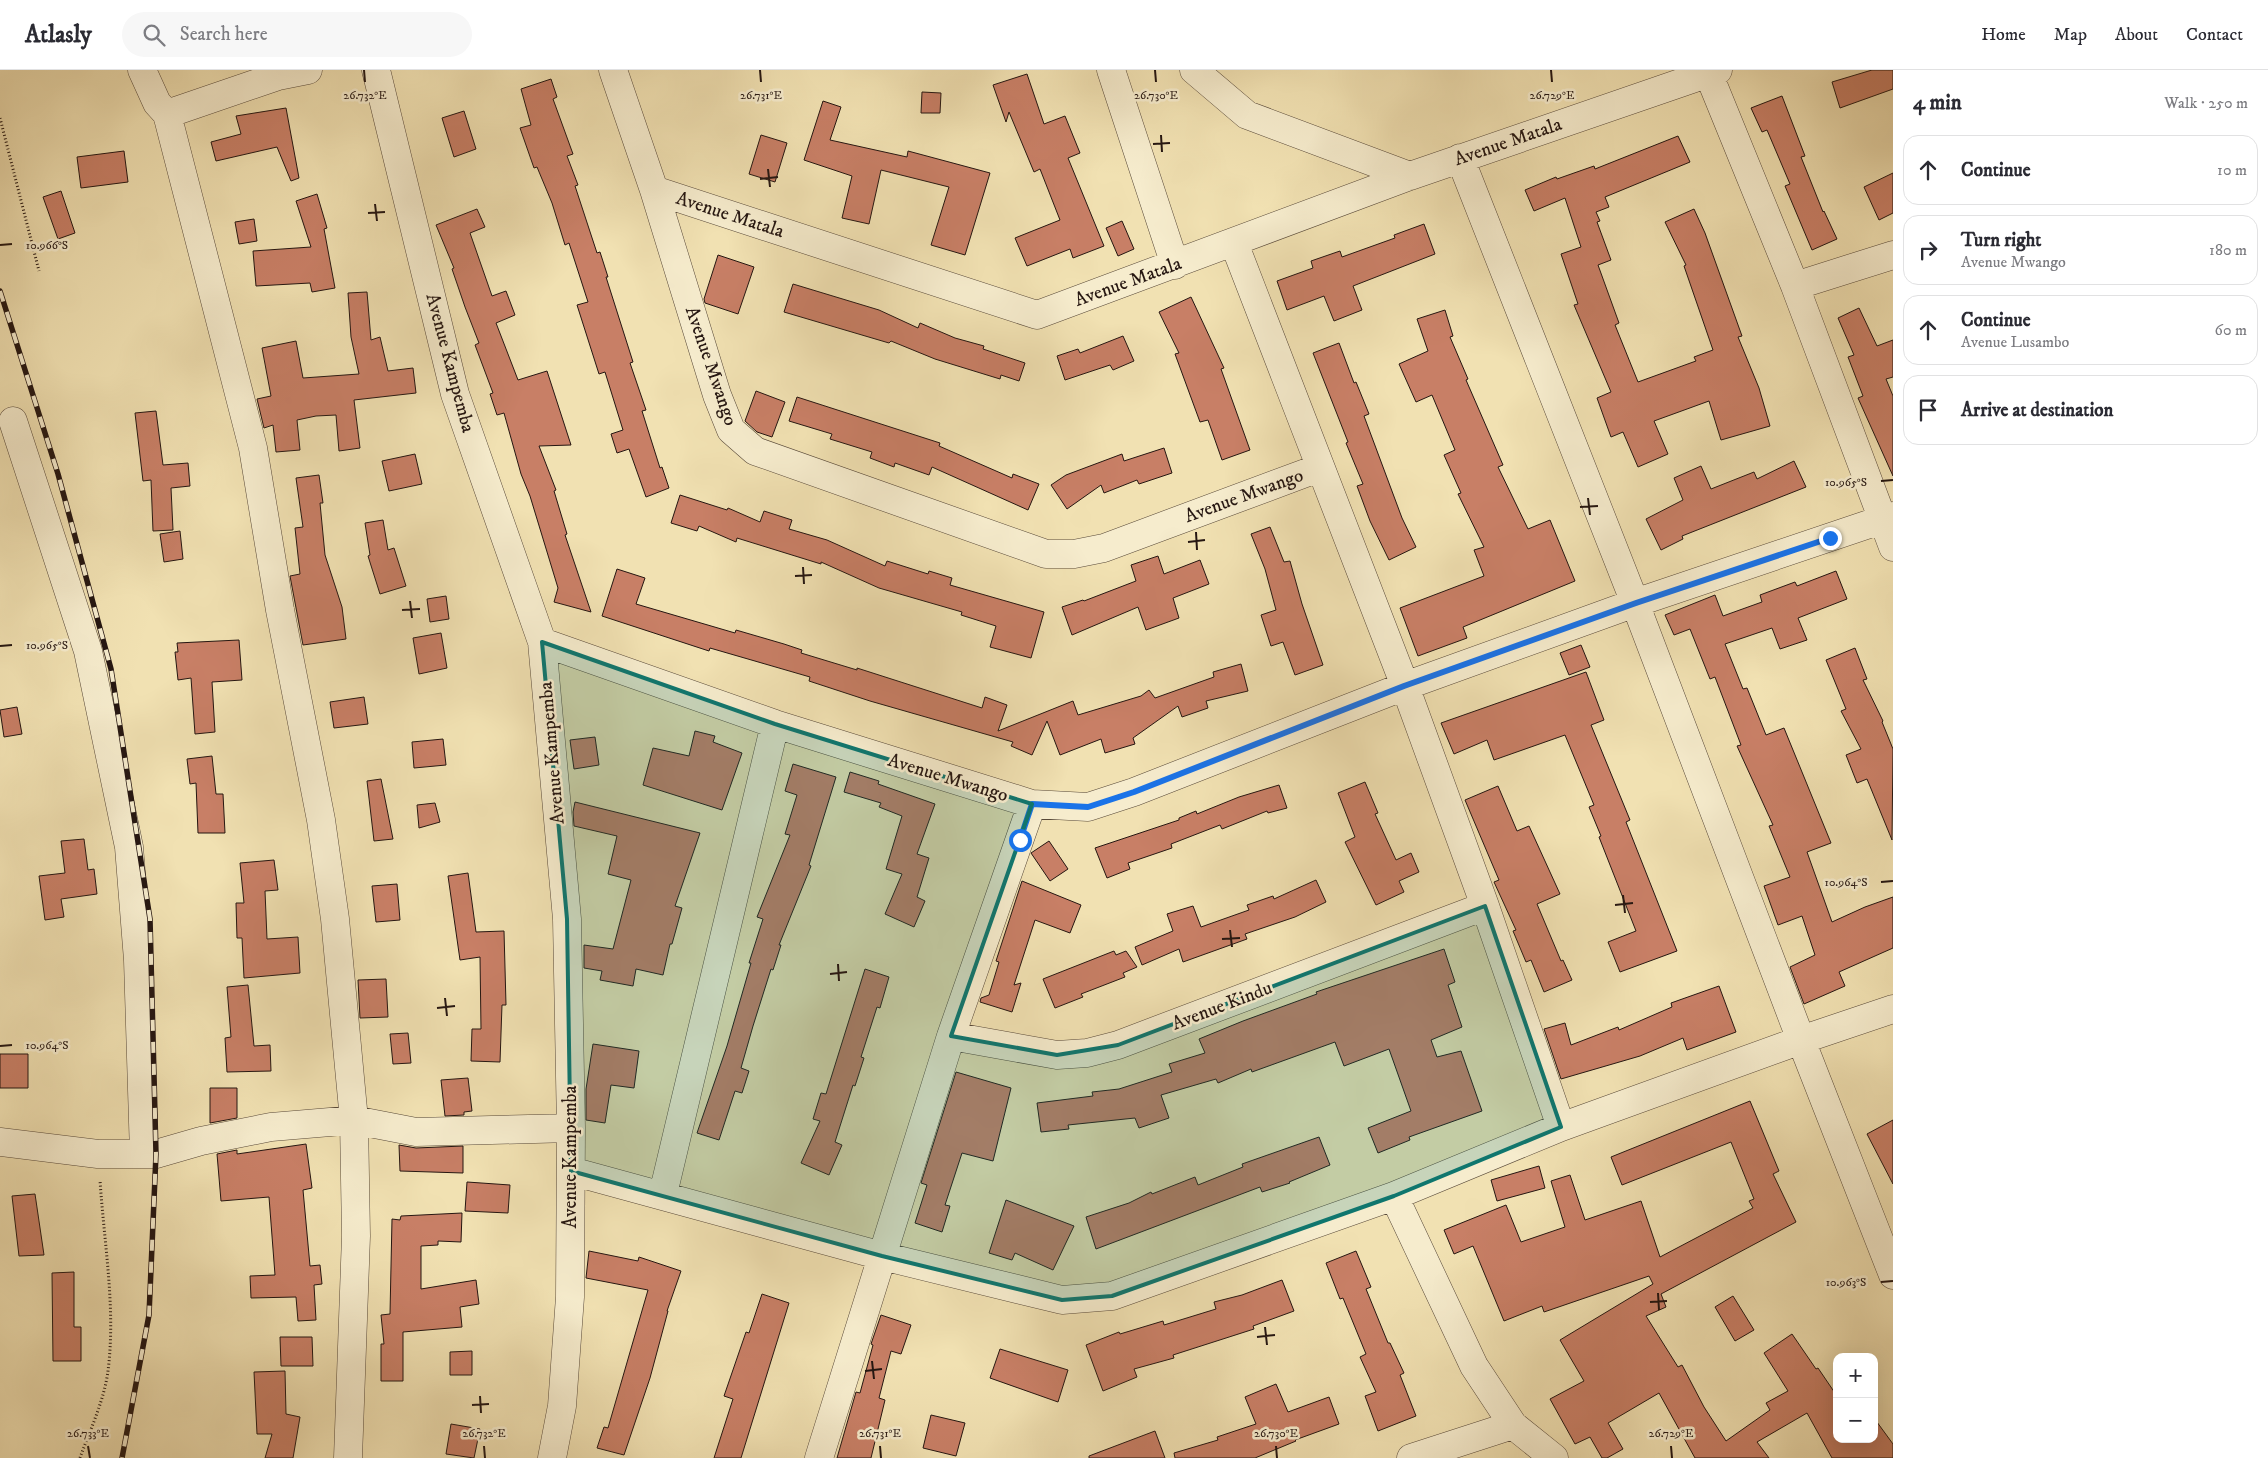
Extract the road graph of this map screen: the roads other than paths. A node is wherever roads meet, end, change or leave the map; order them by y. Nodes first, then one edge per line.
1 (142, 70) edge
2 (308, 70) edge
3 (376, 70) edge
4 (613, 70) edge
5 (1111, 70) edge
6 (1194, 70) edge
7 (1711, 71) edge
8 (167, 114) junction
9 (1460, 158) junction
10 (1410, 176) junction
11 (654, 190) junction
12 (1234, 243) junction
13 (1893, 255) edge
14 (1175, 265) junction
15 (1795, 286) junction
16 (13, 421) dead end
17 (1319, 468) junction
18 (1888, 518) edge
19 (1893, 547) edge
20 (1636, 603) junction
21 (542, 642) junction
22 (1404, 686) junction
23 (775, 724) junction
24 (1032, 804) junction
25 (1485, 906) junction
26 (1893, 1009) edge
27 (951, 1036) junction
28 (1801, 1040) junction
29 (354, 1120) junction
30 (1561, 1127) junction
31 (571, 1128) junction
32 (0, 1142) edge
33 (144, 1154) junction
34 (571, 1171) junction
35 (663, 1194) junction
36 (1394, 1196) junction
37 (882, 1256) junction
38 (1893, 1275) edge
39 (1513, 1425) junction
40 (348, 1458) edge
41 (552, 1458) edge
42 (819, 1458) edge
43 (1411, 1458) edge
44 (1554, 1458) edge

1 - 8 street
2 - 8 street
3 - 21 street, Avenue Kampemba
4 - 11 street, Avenue Matala
5 - 14 street
6 - 10 street
7 - 9 street, Avenue Matala
7 - 15 street
8 - 29 street
9 - 10 street, Avenue Matala
9 - 20 street
10 - 12 street, Avenue Matala
11 - 14 street, Avenue Matala
11 - 17 street, Avenue Mwango
12 - 14 street, Avenue Matala
12 - 17 street
13 - 15 street
15 - 18 street
16 - 33 street
17 - 22 street
18 - 19 street
18 - 20 street, Avenue Mwango
20 - 22 street, Avenue Mwango
20 - 28 street
21 - 23 street, Avenue Mwango
21 - 31 street, Avenue Kampemba
22 - 24 street, Avenue Mwango
22 - 25 street
23 - 24 street, Avenue Mwango
23 - 35 street
24 - 27 street
25 - 27 street, Avenue Kindu
25 - 30 street
26 - 28 street
27 - 37 street
28 - 30 street
28 - 38 street
29 - 31 street
29 - 33 street
29 - 40 street
30 - 36 street
31 - 34 street, Avenue Kampemba
32 - 33 street
34 - 35 street
34 - 41 street, Avenue Kampemba
35 - 37 street
36 - 37 street
36 - 39 street
37 - 42 street
39 - 43 street
39 - 44 street

